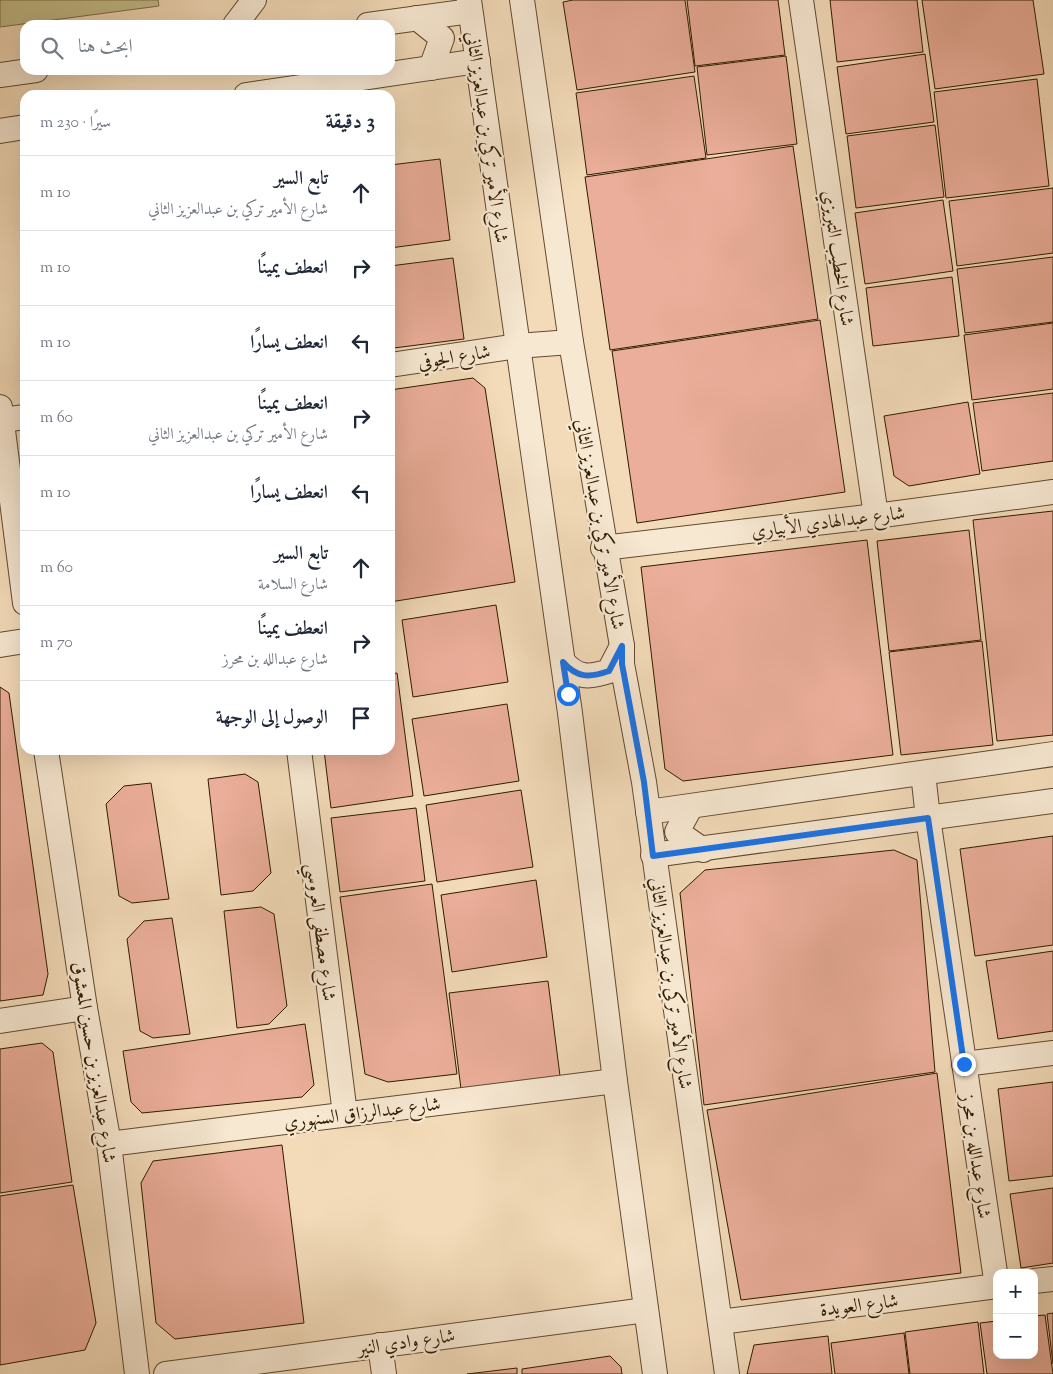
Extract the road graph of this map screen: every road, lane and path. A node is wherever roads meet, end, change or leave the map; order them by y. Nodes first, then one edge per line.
1 (254, 0) edge
2 (522, 0) edge
3 (801, 0) edge
4 (470, 6) edge
5 (417, 18) junction
6 (239, 20) edge
7 (395, 21) edge
8 (478, 61) junction
9 (432, 68) junction
10 (20, 72) edge
11 (395, 73) edge
12 (0, 75) edge
13 (384, 75) edge
14 (280, 90) edge
15 (20, 128) edge
16 (0, 131) edge
17 (571, 342) junction
18 (517, 346) junction
19 (395, 364) edge
20 (9, 415) edge
21 (1053, 492) edge
22 (876, 516) junction
23 (20, 544) edge
24 (604, 548) junction
25 (20, 642) edge
26 (0, 645) edge
27 (622, 646) junction
28 (563, 662) junction
29 (1053, 754) edge
30 (47, 755) edge
31 (300, 755) edge
32 (923, 773) junction
33 (1053, 801) edge
34 (690, 808) junction
35 (648, 812) junction
36 (928, 818) junction
37 (703, 850) junction
38 (653, 856) junction
39 (85, 1008) junction
40 (0, 1021) edge
41 (1053, 1053) edge
42 (964, 1064) junction
43 (615, 1081) junction
44 (345, 1114) junction
45 (109, 1144) junction
46 (994, 1269) edge
47 (1053, 1279) edge
48 (1038, 1281) edge
49 (993, 1287) edge
50 (646, 1310) junction
51 (720, 1322) junction
52 (380, 1345) junction
53 (137, 1374) edge
54 (166, 1374) edge
55 (384, 1374) edge
56 (655, 1374) edge
57 (727, 1374) edge

1 - 6 street
2 - 17 street, شارع الأمير تركي بن عبدالعزيز الثاني
3 - 22 street, شارع الخطيب التبريزي
4 - 5 street
4 - 8 street, شارع الأمير تركي بن عبدالعزيز الثاني
5 - 7 street
5 - 9 street
8 - 9 street
8 - 18 street, شارع الأمير تركي بن عبدالعزيز الثاني
9 - 11 street
10 - 12 street
13 - 14 street
15 - 16 street
17 - 18 street, شارع الجوفي
17 - 24 street, شارع الأمير تركي بن عبدالعزيز الثاني
18 - 19 street, شارع الجوفي
18 - 28 street, شارع الأمير تركي بن عبدالعزيز الثاني
20 - 23 street
21 - 22 street, شارع عبدالهادي الأبياري
22 - 24 street, شارع عبدالهادي الأبياري
24 - 27 street, شارع الأمير تركي بن عبدالعزيز الثاني
25 - 26 street
27 - 28 street
27 - 35 street, شارع الأمير تركي بن عبدالعزيز الثاني
28 - 43 street, شارع الأمير تركي بن عبدالعزيز الثاني
29 - 32 street
30 - 39 street, شارع عبدالعزيز بن حسين المعشوق
31 - 44 street, شارع مصطفى العروسي
32 - 34 street
32 - 36 street, شارع عبدالله بن محرز
33 - 36 street
34 - 35 street
34 - 37 street
35 - 38 street, شارع الأمير تركي بن عبدالعزيز الثاني
36 - 37 street
36 - 42 street, شارع عبدالله بن محرز
37 - 38 street
38 - 51 street, شارع الأمير تركي بن عبدالعزيز الثاني
39 - 40 street
39 - 45 street, شارع عبدالعزيز بن حسين المعشوق
41 - 42 street
42 - 46 street, شارع عبدالله بن محرز
43 - 44 street, شارع عبدالرزاق السنهوري
43 - 50 street, شارع الأمير تركي بن عبدالعزيز الثاني
44 - 45 street, شارع عبدالرزاق السنهوري
45 - 53 street, شارع عبدالعزيز بن حسين المعشوق
47 - 48 street
49 - 51 street, شارع العويدة
50 - 52 street, شارع وادي النير
50 - 56 street, شارع الأمير تركي بن عبدالعزيز الثاني
51 - 57 street, شارع الأمير تركي بن عبدالعزيز الثاني
52 - 54 street, شارع وادي النير
52 - 55 street

